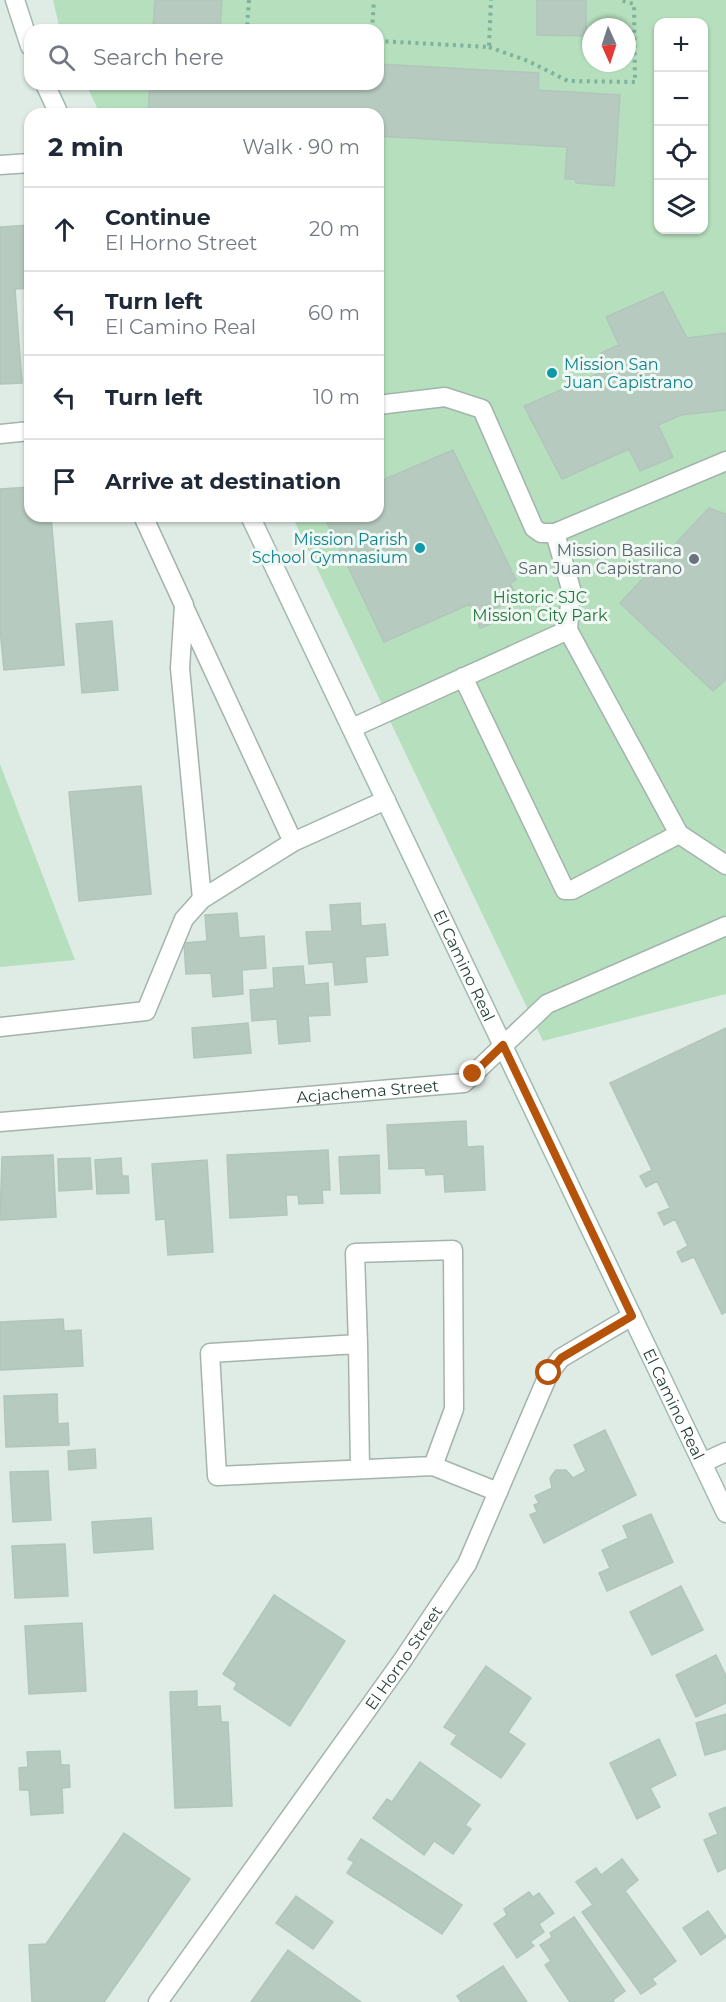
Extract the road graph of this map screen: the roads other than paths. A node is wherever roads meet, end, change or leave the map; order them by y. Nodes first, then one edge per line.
1 (15, 0) edge
2 (24, 28) edge
3 (48, 90) edge
4 (56, 108) edge
5 (24, 163) edge
6 (0, 165) edge
7 (384, 404) edge
8 (24, 432) edge
9 (0, 434) edge
10 (726, 460) edge
11 (145, 522) edge
12 (253, 522) edge
13 (555, 533) junction
14 (184, 605) junction
15 (568, 630) junction
16 (463, 677) junction
17 (352, 728) junction
18 (386, 800) junction
19 (679, 834) junction
20 (292, 842) junction
21 (726, 865) edge
22 (202, 900) junction
23 (726, 926) edge
24 (0, 1027) edge
25 (503, 1045) junction
26 (0, 1122) edge
27 (632, 1316) junction
28 (358, 1344) junction
29 (726, 1452) edge
30 (702, 1463) junction
31 (433, 1466) junction
32 (360, 1469) junction
33 (498, 1492) junction
34 (726, 1513) edge
35 (158, 2002) edge

1 - 2 street
3 - 4 street
5 - 6 street
7 - 13 street
8 - 9 street
10 - 13 street
11 - 14 street
12 - 17 street, El Camino Real
13 - 15 street
14 - 20 street
14 - 22 street
15 - 16 street
15 - 19 street
16 - 17 street
16 - 19 street
17 - 18 street, El Camino Real
18 - 20 street
18 - 25 street, El Camino Real
19 - 21 street
20 - 22 street
22 - 24 street
23 - 25 street, Acjachema Street
25 - 26 street, Acjachema Street
25 - 27 street, El Camino Real
27 - 30 street, El Camino Real
27 - 33 street, El Horno Street
28 - 31 street
28 - 32 street
28 - 32 street
29 - 30 street
30 - 34 street, El Camino Real
31 - 32 street
31 - 33 street
33 - 35 street, El Horno Street

